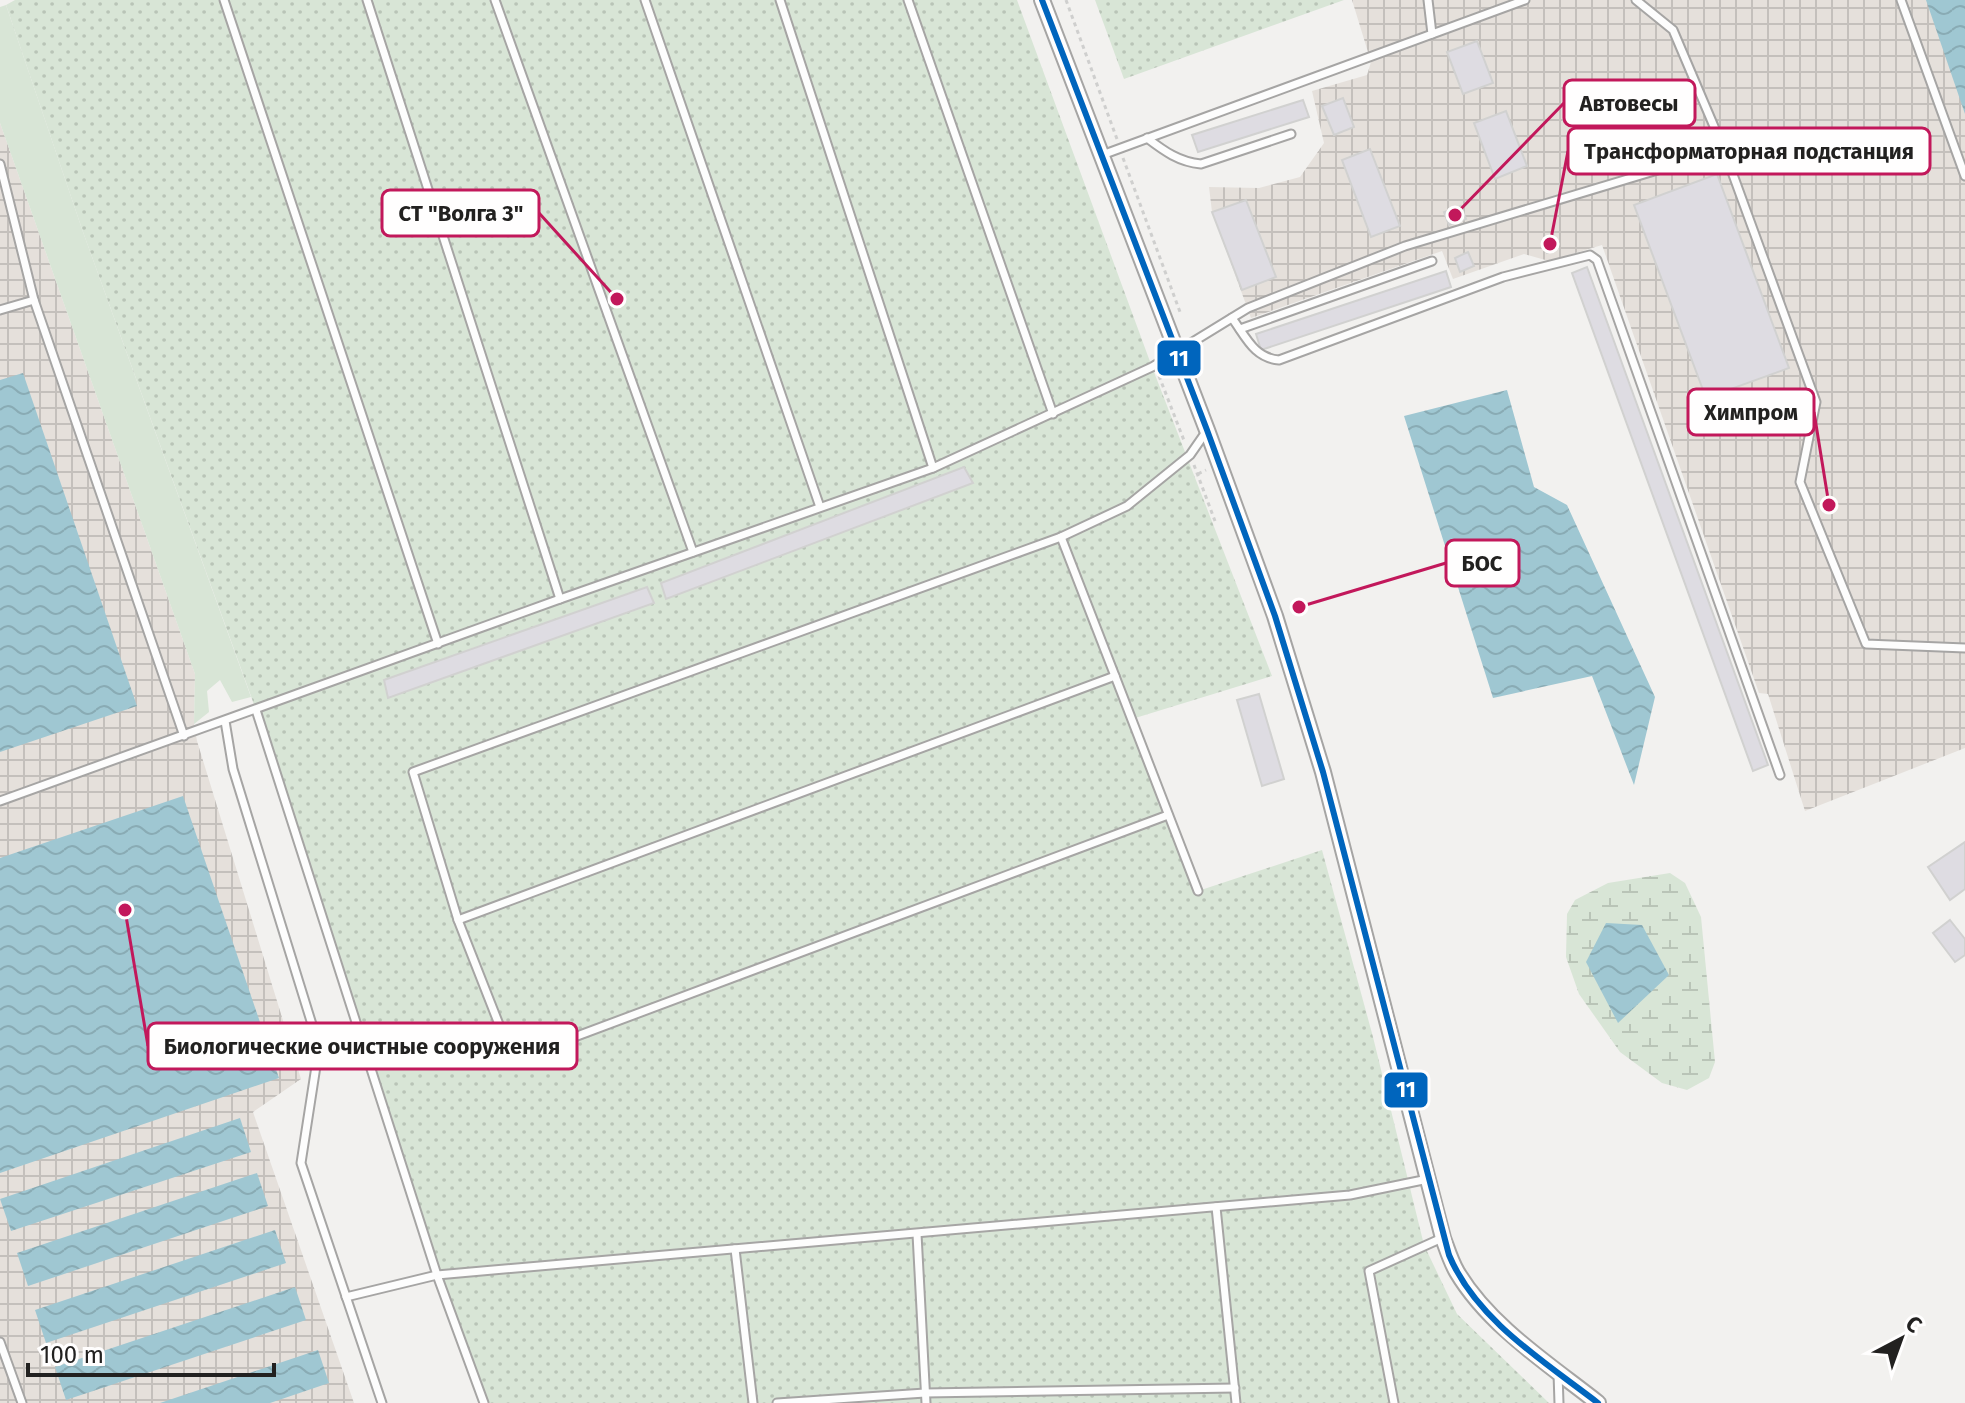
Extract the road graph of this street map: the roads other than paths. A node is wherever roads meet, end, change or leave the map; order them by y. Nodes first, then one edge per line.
1 (224, 0) edge
2 (367, 0) edge
3 (495, 0) edge
4 (645, 0) edge
5 (780, 0) edge
6 (908, 0) edge
7 (1042, 0) edge
8 (1428, 0) edge
9 (1525, 0) edge
10 (1636, 0) edge
11 (1901, 0) edge
12 (1432, 34) junction
13 (1291, 134) dead end
14 (1147, 138) junction
15 (1724, 150) junction
16 (1100, 155) junction
17 (0, 164) edge
18 (1965, 176) edge
19 (1432, 261) dead end
20 (34, 300) junction
21 (0, 310) edge
22 (1232, 318) junction
23 (1240, 329) junction
24 (1177, 352) junction
25 (1053, 414) junction
26 (1207, 430) junction
27 (933, 468) junction
28 (820, 507) junction
29 (1061, 537) junction
30 (693, 552) junction
31 (560, 599) junction
32 (438, 644) junction
33 (1965, 648) edge
34 (1115, 676) junction
35 (256, 710) junction
36 (225, 721) junction
37 (184, 736) junction
38 (1780, 775) dead end
39 (0, 801) edge
40 (1168, 815) junction
41 (1198, 891) dead end
42 (458, 920) junction
43 (1428, 1179) junction
44 (1216, 1207) junction
45 (917, 1234) junction
46 (1443, 1238) junction
47 (735, 1249) junction
48 (437, 1275) junction
49 (346, 1297) junction
50 (0, 1342) edge
51 (1557, 1371) junction
52 (1235, 1388) junction
53 (925, 1393) junction
54 (22, 1403) edge
55 (382, 1403) edge
56 (484, 1403) edge
57 (753, 1403) edge
58 (777, 1403) edge
59 (926, 1403) edge
60 (1236, 1403) edge
61 (1394, 1403) edge
62 (1559, 1403) edge
63 (1598, 1403) edge

1 - 32 lane
2 - 31 lane
3 - 30 lane
4 - 28 lane
5 - 27 lane
6 - 25 lane
7 - 16 street
8 - 12 lane
9 - 12 lane
10 - 15 lane
11 - 18 lane
12 - 14 lane
13 - 14 lane
14 - 16 lane
15 - 22 lane
15 - 33 lane
16 - 24 street
17 - 20 lane
19 - 23 lane
20 - 21 lane
20 - 37 lane
22 - 23 lane
22 - 24 lane
23 - 38 lane
24 - 25 lane
24 - 26 street
25 - 27 lane
26 - 29 lane
26 - 43 street
27 - 28 lane
28 - 30 lane
29 - 34 lane
29 - 42 lane
30 - 31 lane
31 - 32 lane
32 - 35 lane
34 - 40 lane
34 - 42 lane
35 - 36 lane
35 - 48 lane
36 - 37 lane
36 - 49 lane
37 - 39 lane
40 - 41 lane
40 - 42 lane
43 - 44 lane
43 - 46 street
44 - 45 lane
44 - 52 lane
45 - 47 lane
45 - 53 lane
46 - 51 street
46 - 61 lane
47 - 48 lane
47 - 57 lane
48 - 49 lane
48 - 56 lane
49 - 55 lane
50 - 54 lane
51 - 62 lane
51 - 63 street
52 - 53 lane
52 - 60 lane
53 - 58 lane
53 - 59 lane

